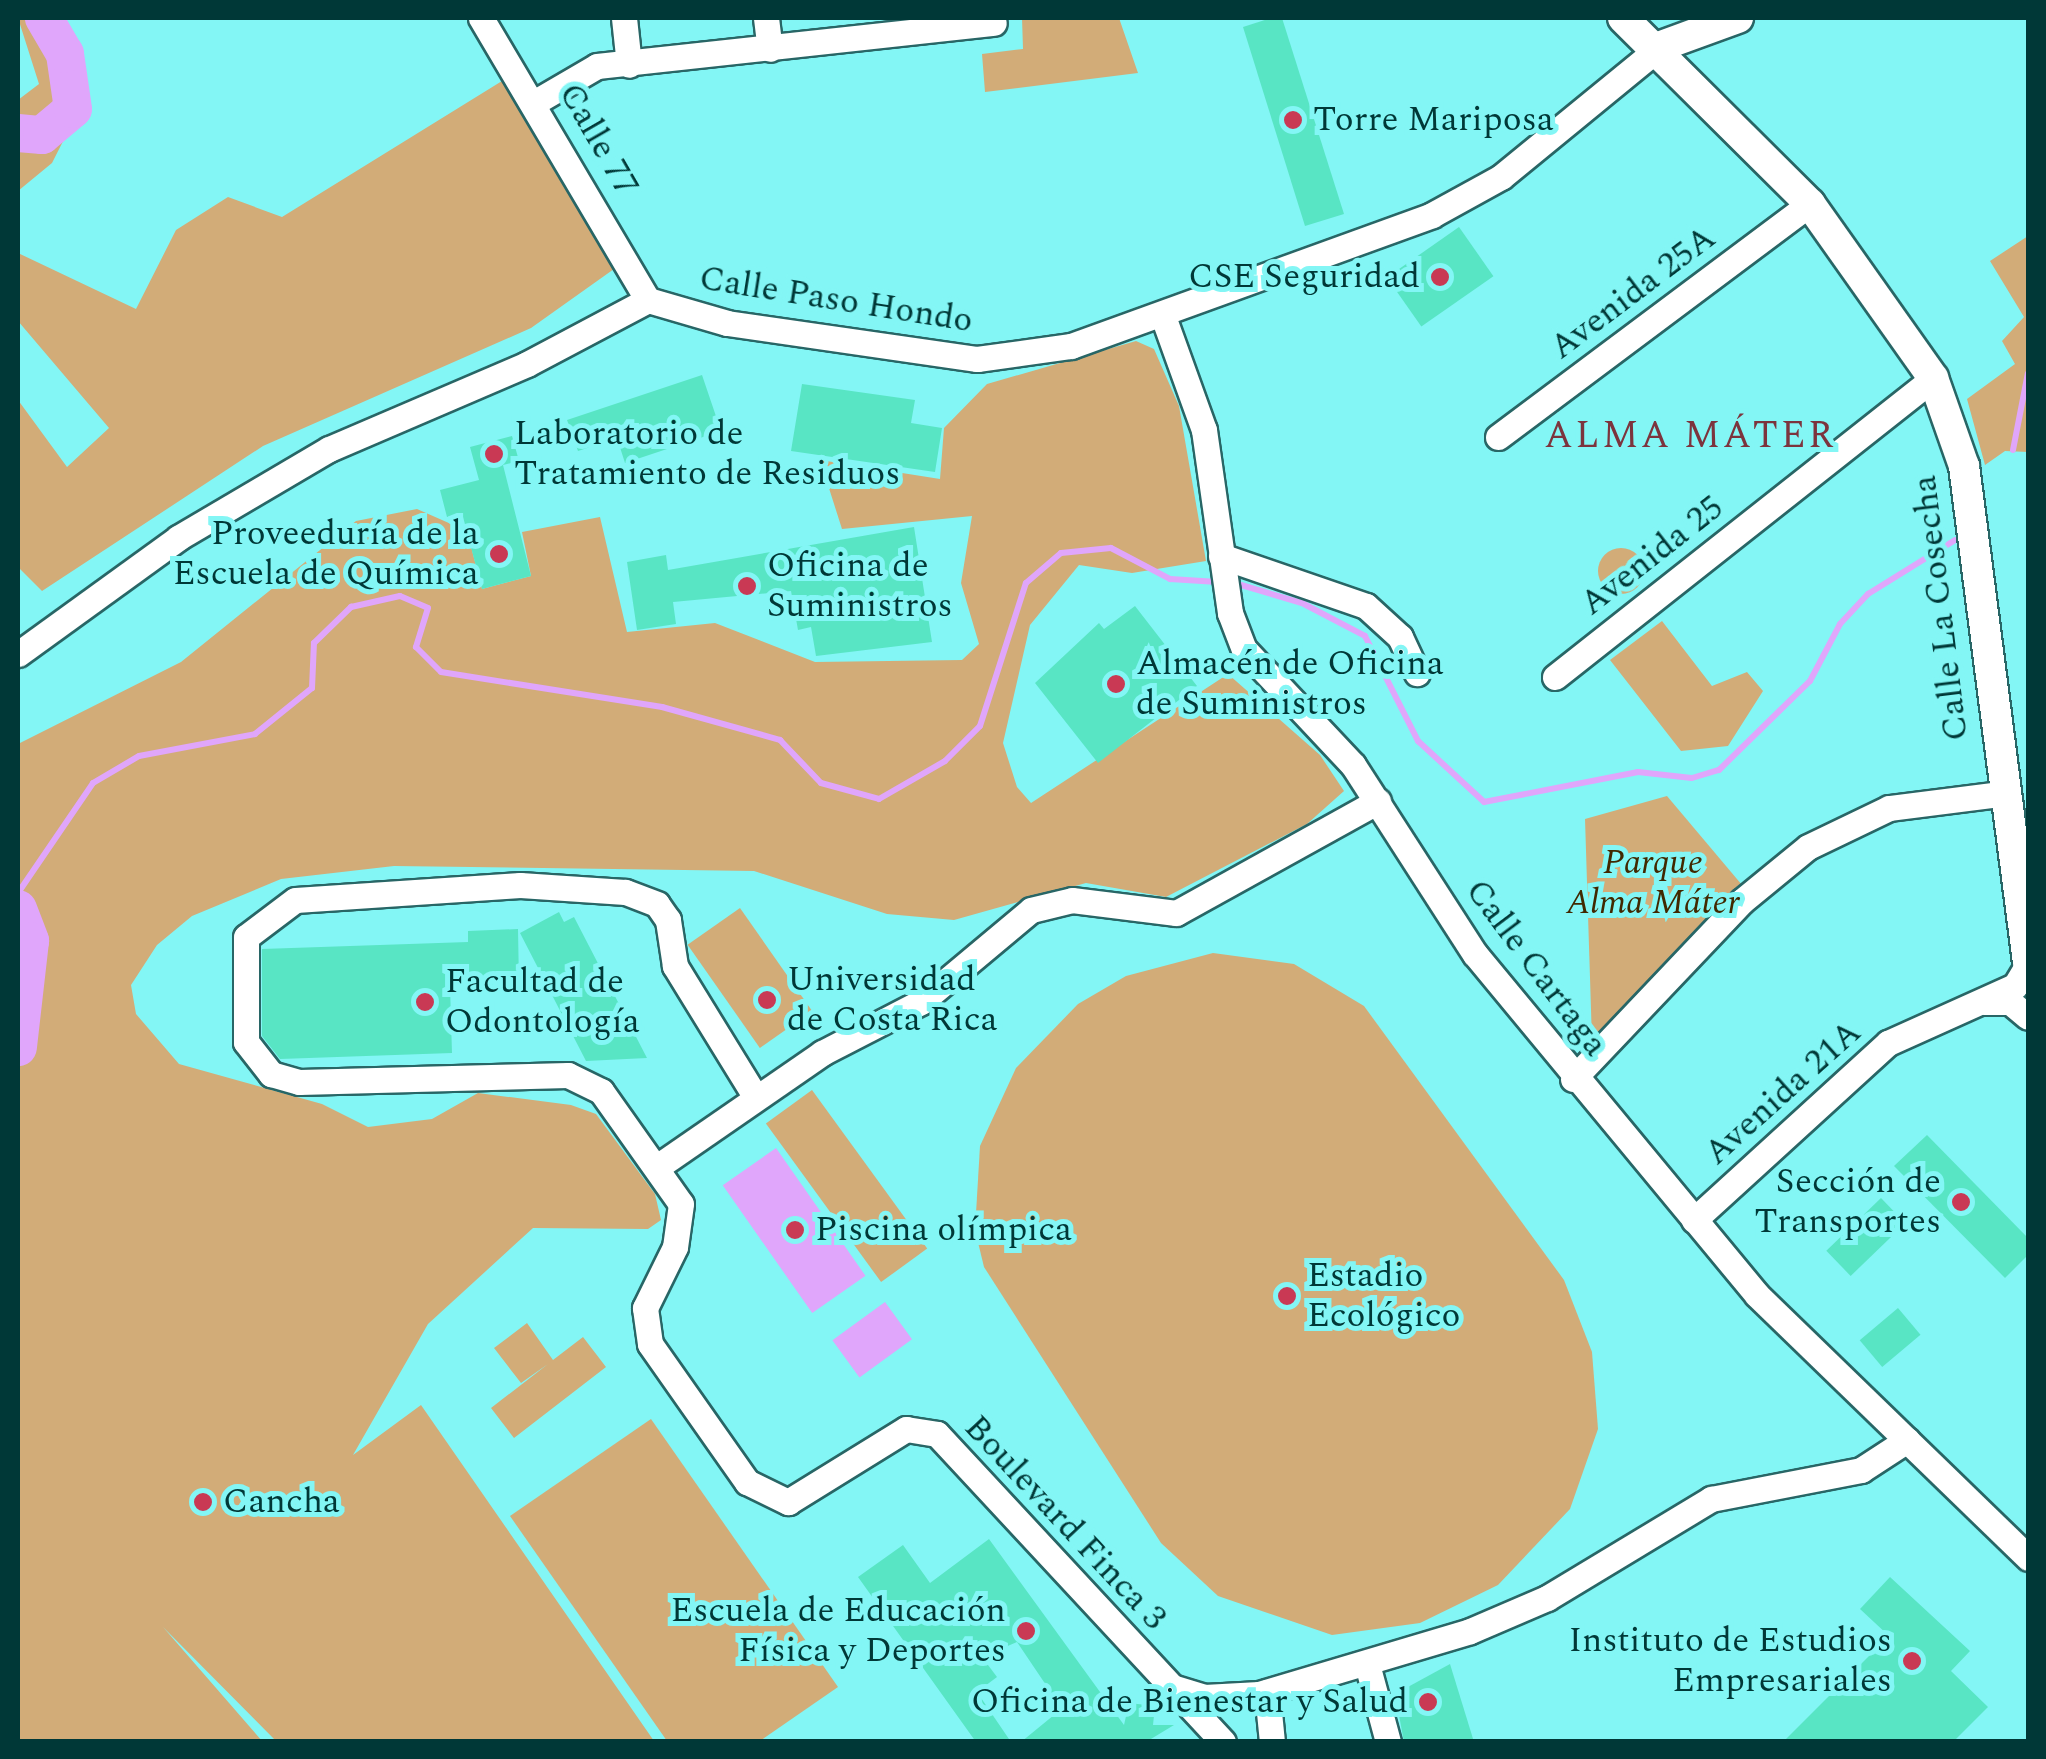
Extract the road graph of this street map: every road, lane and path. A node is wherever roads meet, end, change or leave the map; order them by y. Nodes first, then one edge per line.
1 (482, 18) edge
2 (624, 18) edge
3 (766, 18) edge
4 (1623, 18) edge
5 (1738, 18) edge
6 (994, 23) dead end
7 (902, 26) edge
8 (1661, 46) junction
9 (770, 49) junction
10 (629, 65) junction
11 (536, 100) junction
12 (1810, 204) junction
13 (648, 300) junction
14 (1164, 319) junction
15 (1933, 378) junction
16 (1498, 437) dead end
17 (1221, 556) junction
18 (18, 654) edge
19 (1417, 673) dead end
20 (1555, 677) dead end
21 (2000, 794) junction
22 (1378, 801) junction
23 (2028, 963) edge
24 (1979, 1002) junction
25 (2028, 1017) edge
26 (1573, 1079) junction
27 (755, 1096) junction
28 (657, 1168) junction
29 (1694, 1220) junction
30 (1907, 1440) junction
31 (2028, 1558) edge
32 (1367, 1664) junction
33 (1170, 1686) junction
34 (1267, 1692) junction
35 (1223, 1742) edge
36 (1272, 1742) edge
37 (1388, 1742) edge

1 - 11 street, Calle 77
2 - 10 street
3 - 9 street
4 - 8 street, Calle La Cosecha
5 - 8 street
6 - 7 street
7 - 9 street
8 - 12 street, Calle La Cosecha
8 - 14 street, Calle Paso Hondo
9 - 10 street
10 - 11 street
11 - 13 street, Calle 77
12 - 15 street, Calle La Cosecha
12 - 16 street, Avenida 25A
13 - 14 street, Calle Paso Hondo
13 - 18 street, Calle Paso Hondo
14 - 17 street, Calle Cartaga
15 - 20 street, Avenida 25
15 - 21 street, Calle La Cosecha
17 - 19 street
17 - 22 street, Calle Cartaga
21 - 23 street, Calle La Cosecha
21 - 26 street
22 - 26 street, Calle Cartaga
22 - 27 street
23 - 24 street, Avenida 21A
24 - 25 street
24 - 29 street, Avenida 21A
26 - 29 street, Calle Cartaga
27 - 28 street
27 - 28 street
28 - 33 street, Boulevard Finca 3
29 - 30 street, Calle Cartaga
30 - 31 street, Calle Cartaga
30 - 32 street
32 - 34 street
32 - 37 street
33 - 34 street
33 - 35 street, Boulevard Finca 3
34 - 36 street

